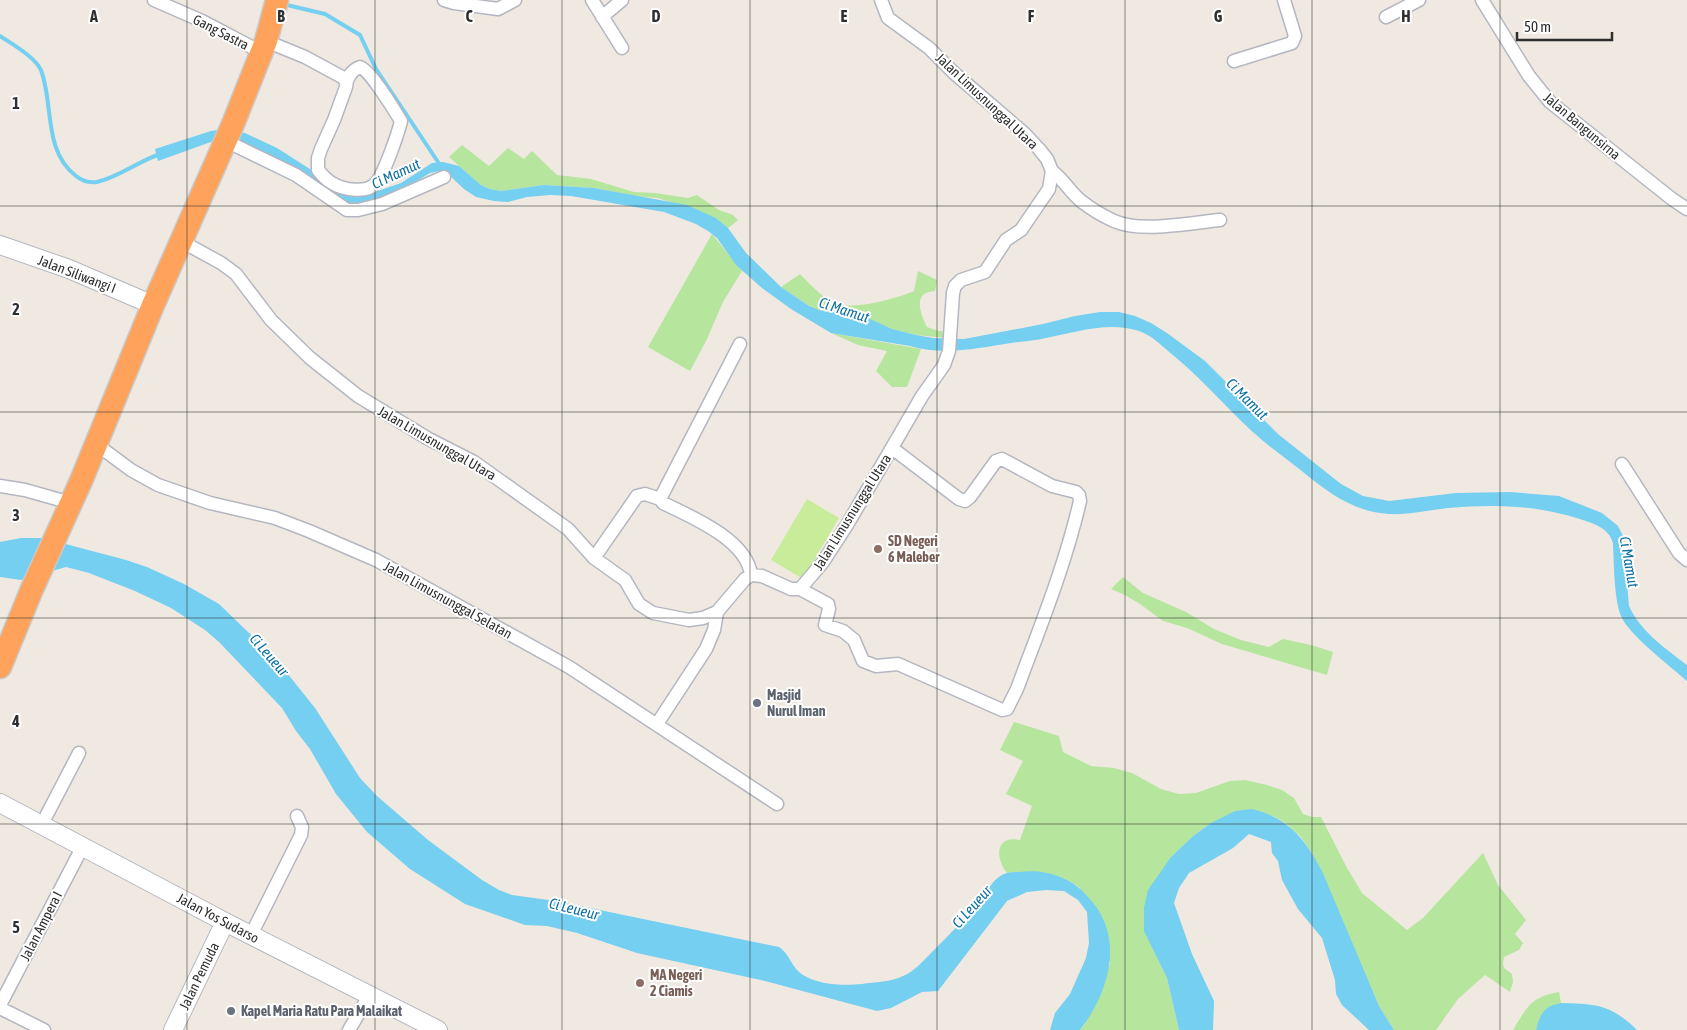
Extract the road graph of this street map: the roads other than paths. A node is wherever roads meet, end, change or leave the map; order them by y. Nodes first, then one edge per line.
1 (154, 0) edge
2 (277, 0) edge
3 (444, 0) edge
4 (515, 0) edge
5 (592, 0) edge
6 (622, 0) edge
7 (881, 0) edge
8 (1284, 0) edge
9 (1419, 0) edge
10 (1482, 0) edge
11 (602, 17) junction
12 (1386, 17) dead end
13 (264, 47) junction
14 (622, 48) dead end
15 (1234, 61) dead end
16 (346, 81) junction
17 (230, 133) junction
18 (1052, 171) junction
19 (444, 177) dead end
20 (1687, 209) edge
21 (1220, 220) dead end
22 (181, 241) junction
23 (0, 245) edge
24 (153, 305) junction
25 (740, 344) dead end
26 (96, 444) junction
27 (892, 448) junction
28 (1622, 464) dead end
29 (0, 486) edge
30 (660, 499) junction
31 (71, 503) junction
32 (594, 558) junction
33 (1687, 560) edge
34 (751, 575) junction
35 (800, 589) junction
36 (717, 612) junction
37 (0, 668) edge
38 (657, 724) junction
39 (79, 753) dead end
40 (0, 803) edge
41 (777, 804) dead end
42 (297, 816) dead end
43 (42, 824) junction
44 (82, 846) junction
45 (225, 922) junction
46 (251, 935) junction
47 (370, 994) junction
48 (0, 1006) edge
49 (44, 1030) edge
50 (173, 1030) edge
51 (349, 1030) edge
52 (438, 1030) edge

1 - 13 street, Gang Sastra
2 - 13 highway
3 - 4 street
5 - 11 street
6 - 11 street
7 - 18 street, Jalan Limusnunggal Utara
8 - 15 street
9 - 12 street
10 - 20 street, Jalan Bangunsirna
11 - 14 street
13 - 16 street, Gang Sastra
13 - 17 highway
16 - 16 street
17 - 19 street
17 - 22 highway
18 - 21 street
18 - 27 street, Jalan Limusnunggal Utara
22 - 24 highway
22 - 32 street, Jalan Limusnunggal Utara
23 - 24 main road, Jalan Siliwangi I
24 - 26 highway
25 - 30 street
26 - 31 highway
26 - 38 street, Jalan Limusnunggal Selatan
27 - 35 street, Jalan Limusnunggal Utara
27 - 35 street
28 - 33 street
29 - 31 street
30 - 32 street
30 - 34 street
31 - 37 highway
32 - 36 street, Jalan Limusnunggal Utara
34 - 35 street
34 - 36 street
36 - 38 street
38 - 41 street, Jalan Limusnunggal Selatan
39 - 43 street
40 - 43 main road, Jalan Yos Sudarso
42 - 46 street
43 - 44 main road, Jalan Yos Sudarso
44 - 45 main road, Jalan Yos Sudarso
44 - 48 street, Jalan Ampera I
45 - 46 main road, Jalan Yos Sudarso
45 - 50 main road, Jalan Pemuda
46 - 47 main road, Jalan Yos Sudarso
47 - 51 street
47 - 52 main road, Jalan Yos Sudarso
48 - 49 street

